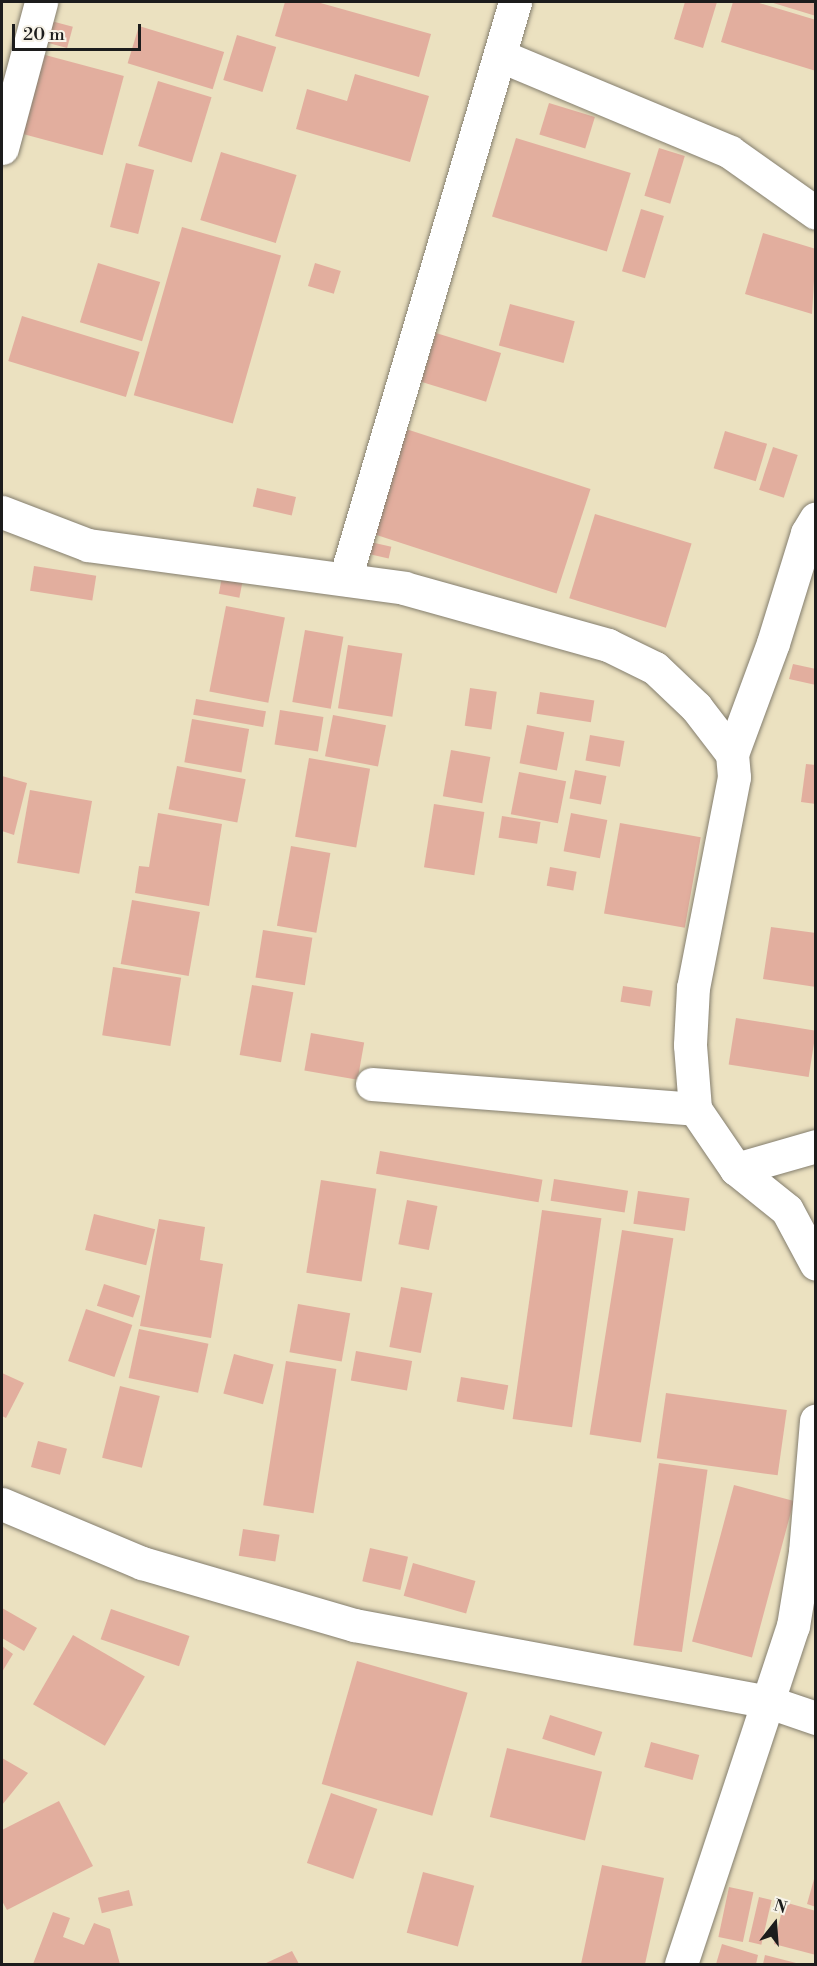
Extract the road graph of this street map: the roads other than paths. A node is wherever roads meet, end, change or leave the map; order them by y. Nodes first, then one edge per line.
1 (41, 2) edge
2 (515, 2) edge
3 (501, 56) junction
4 (2, 148) edge
5 (816, 213) edge
6 (2, 512) edge
7 (816, 518) edge
8 (345, 579) junction
9 (732, 754) junction
10 (372, 1084) dead end
11 (694, 1109) junction
12 (816, 1146) edge
13 (736, 1169) junction
14 (816, 1264) edge
15 (816, 1420) edge
16 (2, 1504) edge
17 (766, 1701) junction
18 (816, 1718) edge
19 (681, 1965) edge

1 - 4 street
2 - 3 street
3 - 5 street
3 - 8 street
6 - 8 street
7 - 9 street
8 - 9 street
9 - 11 street
10 - 11 street
11 - 13 street
12 - 13 street
13 - 14 street
15 - 17 street
16 - 17 street
17 - 18 street
17 - 19 street

